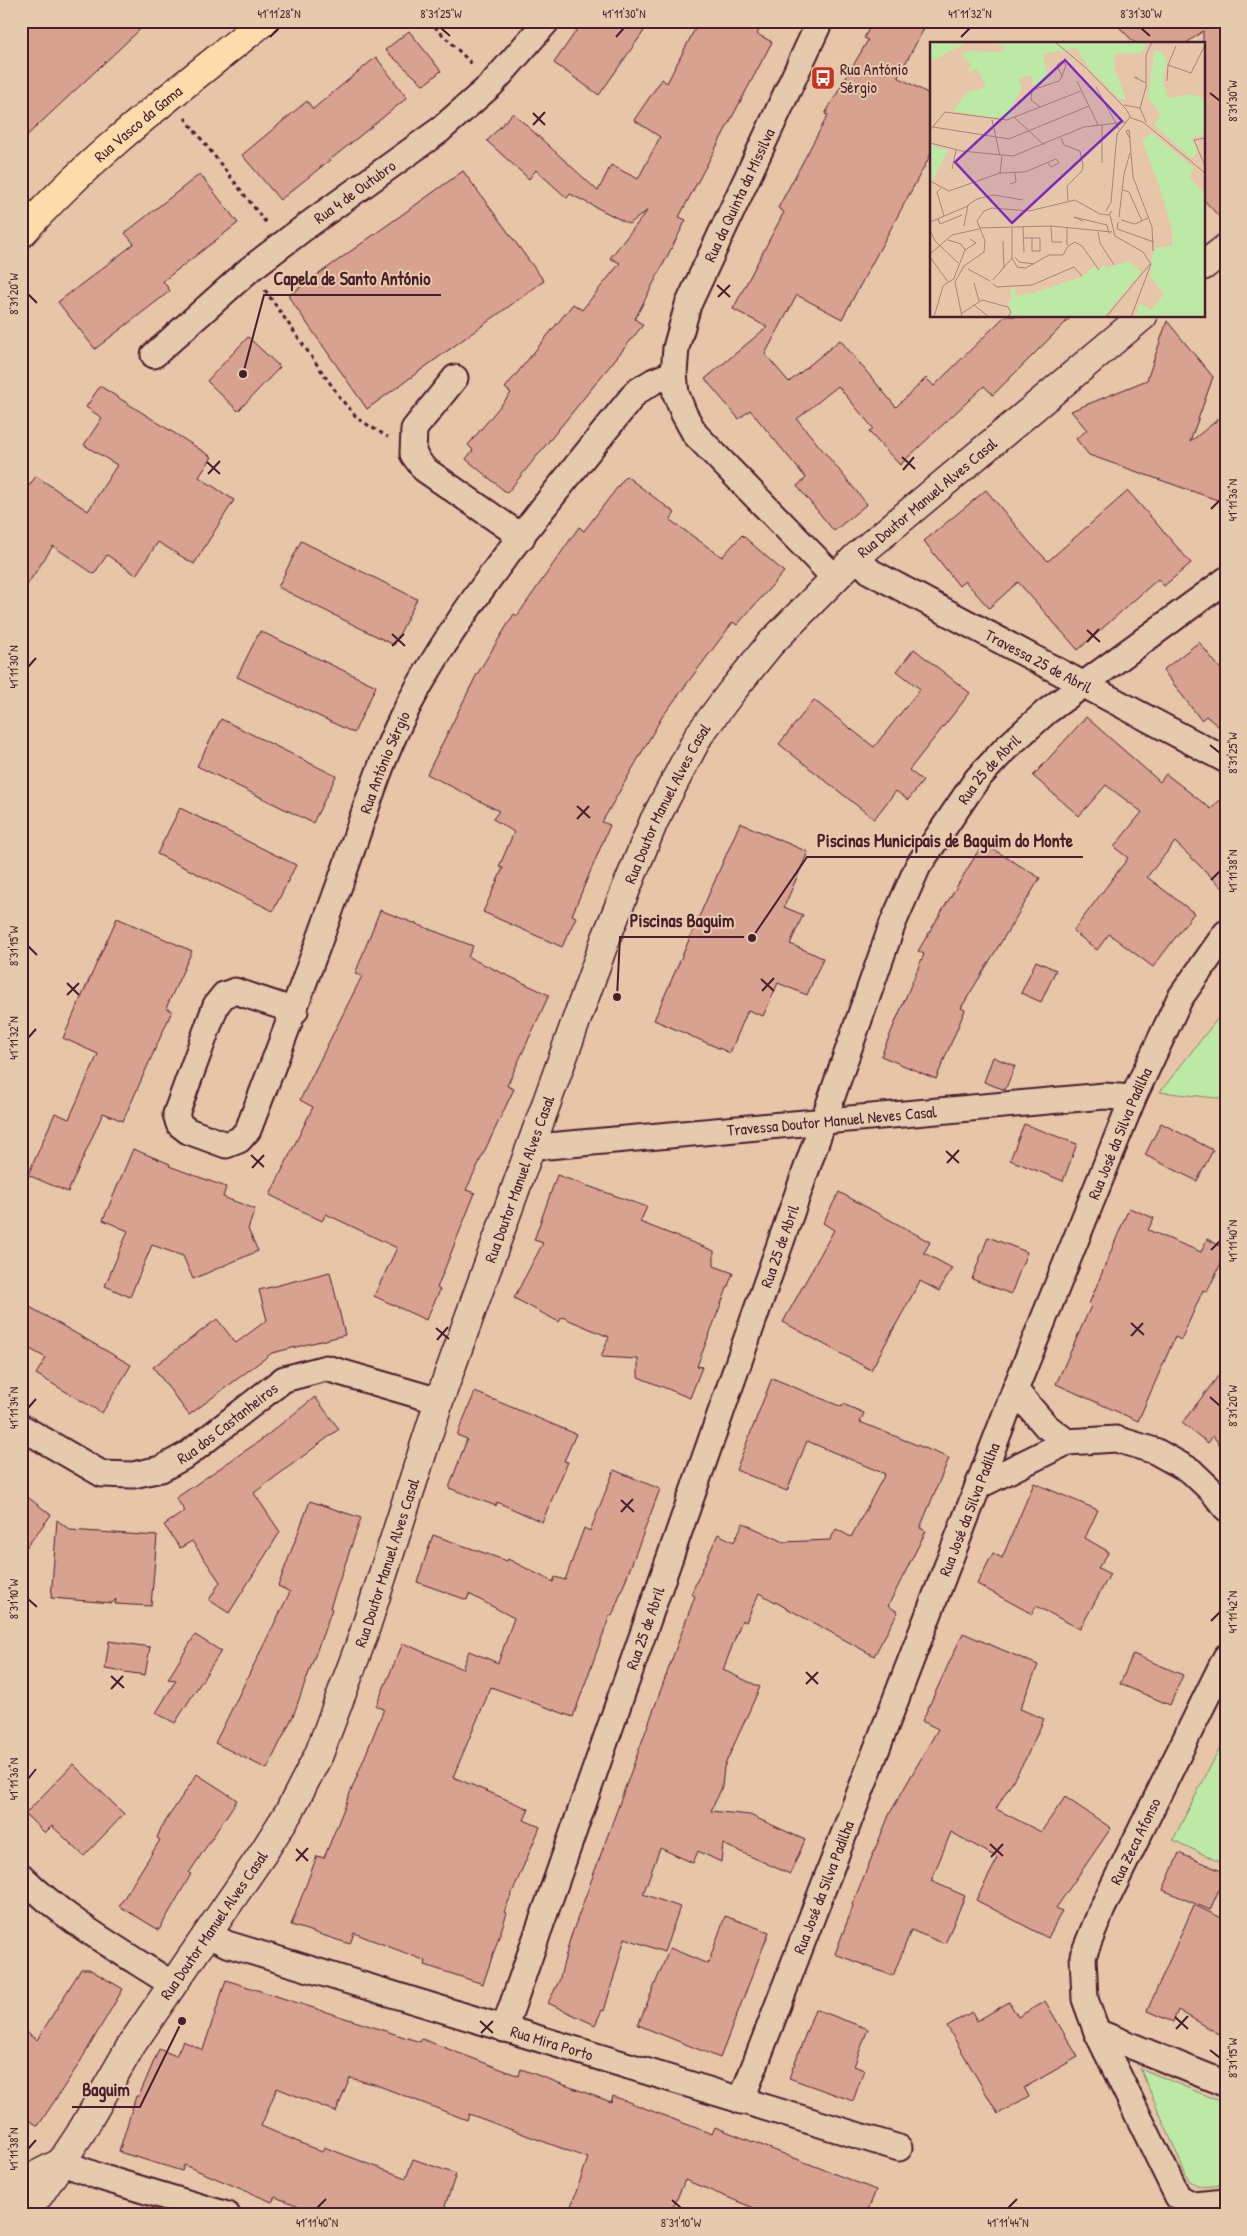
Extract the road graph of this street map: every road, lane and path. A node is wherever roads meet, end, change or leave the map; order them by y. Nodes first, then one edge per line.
1 (264, 21) edge
2 (429, 21) edge
3 (547, 21) edge
4 (820, 21) edge
5 (471, 63) dead end
6 (194, 130) dead end
7 (254, 208) dead end
8 (21, 234) edge
9 (1226, 248) edge
10 (1204, 265) edge
11 (250, 269) junction
12 (1141, 318) edge
13 (154, 355) dead end
14 (674, 373) junction
15 (455, 378) dead end
16 (414, 454) junction
17 (522, 537) junction
18 (856, 557) junction
19 (834, 577) junction
20 (1226, 580) edge
21 (1084, 686) junction
22 (1226, 760) edge
23 (1226, 933) edge
24 (294, 1011) junction
25 (1133, 1098) junction
26 (824, 1120) junction
27 (531, 1144) junction
28 (1015, 1390) junction
29 (438, 1401) junction
30 (21, 1428) edge
31 (1067, 1442) junction
32 (978, 1486) junction
33 (1226, 1508) edge
34 (1226, 1657) edge
35 (21, 1876) edge
36 (207, 1934) junction
37 (172, 1984) junction
38 (504, 2029) junction
39 (1097, 2032) junction
40 (1226, 2084) edge
41 (741, 2100) junction
42 (899, 2148) dead end
43 (61, 2162) junction
44 (21, 2164) edge
45 (21, 2183) edge
46 (1226, 2202) edge
47 (1175, 2206) edge
48 (21, 2214) edge
49 (227, 2215) edge

1 - 8 main road, Rua Vasco da Gama
2 - 5 path
3 - 11 street, Rua 4 de Outubro
4 - 14 street, Rua da Quinta da Missilva
6 - 7 path
9 - 10 street
11 - 13 street, Rua 4 de Outubro
11 - 16 path
12 - 18 street, Rua Doutor Manuel Alves Casal
14 - 17 street
14 - 19 street, Rua da Quinta da Missilva
15 - 16 street
16 - 17 street
17 - 24 street, Rua António Sérgio
18 - 19 street, Rua Doutor Manuel Alves Casal
18 - 21 street, Travessa 25 de Abril
19 - 27 street, Rua Doutor Manuel Alves Casal
20 - 21 street, Rua 25 de Abril
21 - 22 street, Travessa 25 de Abril
21 - 26 street, Rua 25 de Abril
23 - 25 street, Rua José da Silva Padilha
24 - 24 street, Rua António Sérgio
25 - 26 street, Travessa Doutor Manuel Neves Casal
25 - 28 street, Rua José da Silva Padilha
26 - 27 street, Travessa Doutor Manuel Neves Casal
26 - 38 street, Rua 25 de Abril
27 - 29 street, Rua Doutor Manuel Alves Casal
28 - 31 street
28 - 32 street, Rua José da Silva Padilha
29 - 30 street, Rua dos Castanheiros
29 - 36 street, Rua Doutor Manuel Alves Casal
31 - 32 street
31 - 33 street
32 - 41 street, Rua José da Silva Padilha
34 - 39 street, Rua Zeca Afonso
35 - 37 street
36 - 37 street, Rua Doutor Manuel Alves Casal
36 - 38 street, Rua Mira Porto
37 - 43 street, Rua Doutor Manuel Alves Casal
38 - 41 street, Rua Mira Porto
39 - 40 street
39 - 47 street, Rua Zeca Afonso
41 - 42 street, Rua Mira Porto
43 - 44 street
43 - 45 street
43 - 48 street, Rua Doutor Manuel Alves Casal
43 - 49 street
46 - 47 street, Rua Zeca Afonso

